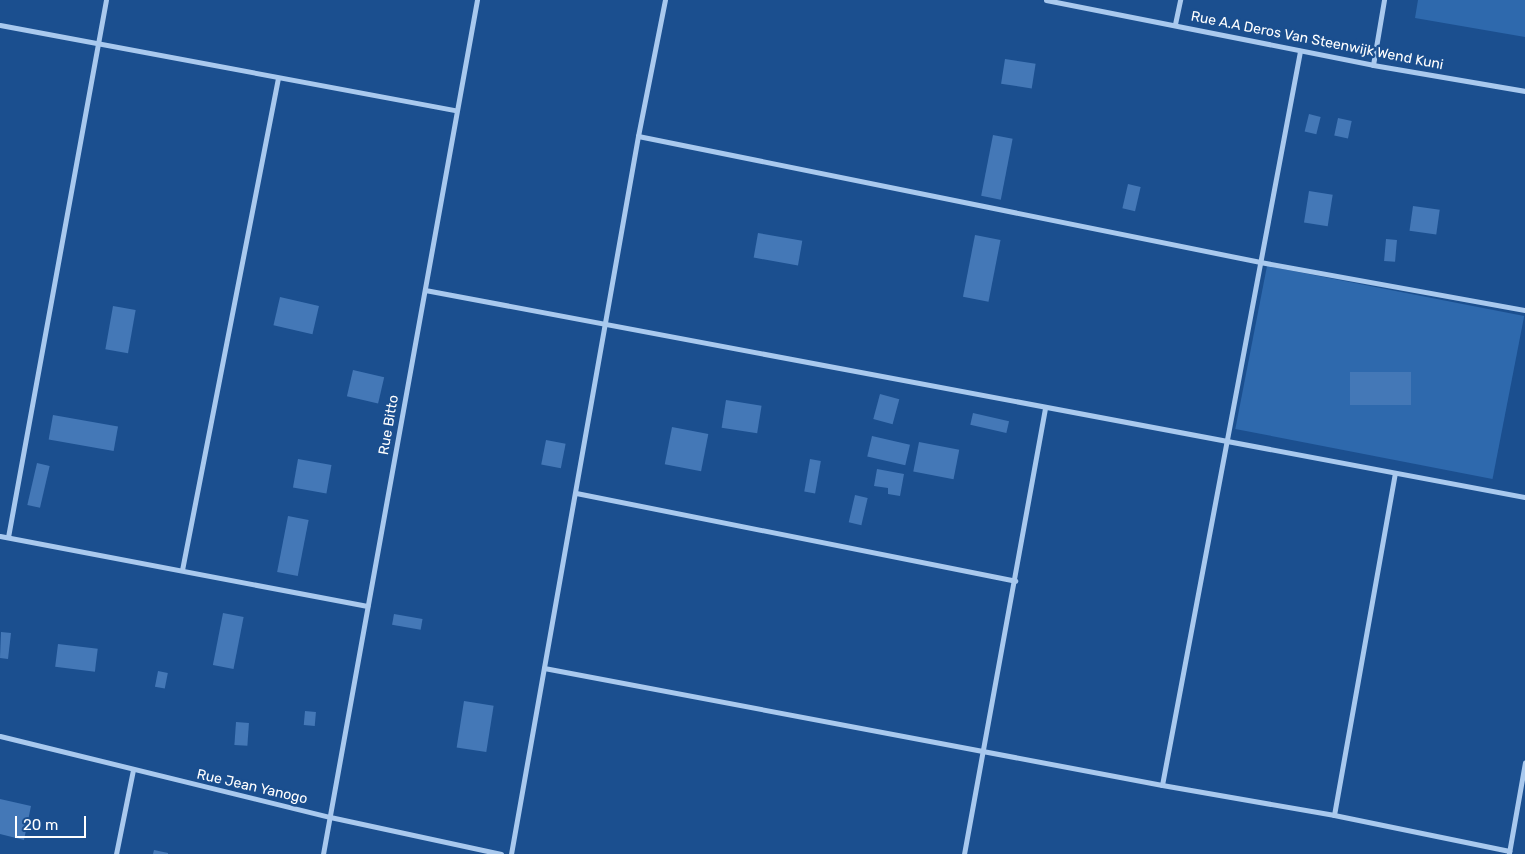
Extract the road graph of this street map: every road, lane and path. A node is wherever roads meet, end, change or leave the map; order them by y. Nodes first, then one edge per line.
1 (106, 0) edge
2 (477, 0) edge
3 (665, 0) edge
4 (1046, 0) edge
5 (1180, 0) edge
6 (1384, 0) edge
7 (1175, 24) junction
8 (0, 25) edge
9 (99, 43) junction
10 (1300, 51) junction
11 (1373, 65) junction
12 (278, 78) junction
13 (1525, 91) edge
14 (456, 110) junction
15 (638, 136) junction
16 (1260, 262) junction
17 (425, 290) junction
18 (1525, 310) edge
19 (604, 324) junction
20 (1045, 407) junction
21 (1226, 441) junction
22 (1395, 473) junction
23 (576, 493) junction
24 (1525, 496) edge
25 (0, 536) edge
26 (8, 537) junction
27 (182, 570) junction
28 (1014, 582) junction
29 (367, 606) junction
30 (544, 668) junction
31 (0, 736) edge
32 (983, 750) junction
33 (1525, 762) edge
34 (133, 770) junction
35 (1162, 785) junction
36 (1334, 815) junction
37 (330, 817) junction
38 (1509, 852) edge
39 (116, 854) edge
40 (323, 854) edge
41 (501, 854) edge
42 (511, 854) edge
43 (964, 854) edge

1 - 9 street
2 - 14 street, Rue Bitto
3 - 15 street
4 - 7 street, Rue A.A Deros Van Steenwijk Wend Kuni
5 - 7 street
6 - 11 street
7 - 10 street, Rue A.A Deros Van Steenwijk Wend Kuni
8 - 9 street
9 - 12 street
9 - 26 street
10 - 11 street, Rue A.A Deros Van Steenwijk Wend Kuni
10 - 16 street
11 - 13 street, Rue A.A Deros Van Steenwijk Wend Kuni
12 - 14 street
12 - 27 street
14 - 17 street, Rue Bitto
15 - 16 street
15 - 19 street
16 - 18 street
16 - 21 street
17 - 19 street
17 - 29 street, Rue Bitto
19 - 20 street
19 - 23 street
20 - 21 street
20 - 28 street
21 - 22 street
21 - 35 street
22 - 24 street
22 - 36 street
23 - 28 street
23 - 30 street
25 - 26 street
26 - 27 street
27 - 29 street
28 - 32 street
29 - 37 street, Rue Bitto
30 - 32 street
30 - 42 street
31 - 34 street, Rue Jean Yanogo
32 - 35 street
32 - 43 street
33 - 38 street
34 - 37 street, Rue Jean Yanogo
34 - 39 street
35 - 36 street
36 - 38 street
37 - 40 street, Rue Bitto
37 - 41 street, Rue Jean Yanogo

